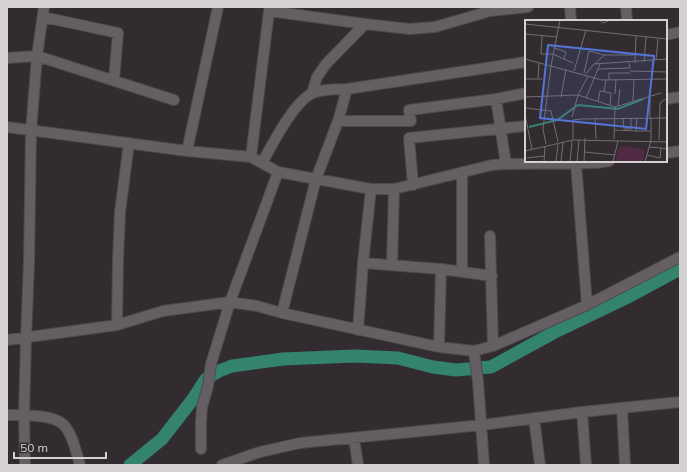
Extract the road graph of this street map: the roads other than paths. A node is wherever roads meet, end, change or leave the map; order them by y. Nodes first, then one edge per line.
1 (218, 7) edge
2 (528, 7) edge
3 (570, 7) edge
4 (626, 7) edge
5 (44, 12) edge
6 (571, 20) edge
7 (627, 20) edge
8 (365, 24) junction
9 (680, 32) edge
10 (667, 35) edge
11 (37, 56) junction
12 (7, 58) edge
13 (525, 62) edge
14 (114, 80) junction
15 (347, 88) junction
16 (312, 93) junction
17 (525, 93) edge
18 (680, 98) edge
19 (496, 99) junction
20 (667, 99) edge
21 (174, 100) dead end
22 (338, 122) junction
23 (525, 126) edge
24 (7, 127) edge
25 (500, 128) junction
26 (31, 130) junction
27 (129, 143) junction
28 (187, 151) junction
29 (680, 151) edge
30 (667, 153) edge
31 (251, 157) junction
32 (548, 162) edge
33 (592, 162) edge
34 (262, 163) junction
35 (576, 163) junction
36 (506, 164) junction
37 (278, 172) junction
38 (462, 172) junction
39 (316, 179) junction
40 (413, 185) junction
41 (371, 189) junction
42 (394, 189) junction
43 (490, 236) dead end
44 (680, 257) edge
45 (363, 263) junction
46 (392, 265) junction
47 (441, 269) junction
48 (462, 272) junction
49 (492, 276) junction
50 (230, 302) junction
51 (587, 305) junction
52 (282, 313) junction
53 (117, 325) junction
54 (358, 330) junction
55 (26, 338) junction
56 (7, 340) edge
57 (493, 346) junction
58 (439, 348) junction
59 (475, 354) junction
60 (680, 402) edge
61 (622, 408) junction
62 (582, 412) junction
63 (7, 415) edge
64 (24, 415) junction
65 (534, 418) junction
66 (482, 425) junction
67 (354, 438) junction
68 (201, 449) dead end
69 (25, 465) edge
70 (80, 465) edge
71 (222, 465) edge
72 (358, 465) edge
73 (484, 465) edge
74 (540, 465) edge
75 (586, 465) edge
76 (625, 465) edge

1 - 28 street
2 - 8 street
3 - 6 street
4 - 7 street
5 - 11 street
5 - 14 street
8 - 16 street
8 - 31 street
9 - 10 street
11 - 12 street
11 - 14 street
11 - 26 street
13 - 15 street
14 - 21 street
15 - 16 street
15 - 22 street
16 - 34 street
17 - 19 street
18 - 20 street
19 - 22 street
19 - 25 street
22 - 39 street
23 - 25 street
24 - 26 street
25 - 36 street
25 - 40 street
26 - 27 street
26 - 55 street
27 - 28 street
27 - 53 street
28 - 31 street
29 - 30 street
31 - 34 street
32 - 35 street
32 - 36 street
33 - 35 street
34 - 37 street
35 - 51 street
36 - 38 street
37 - 39 street
37 - 50 street
38 - 40 street
38 - 48 street
39 - 41 street
39 - 52 street
40 - 42 street
41 - 42 street
41 - 45 street
42 - 46 street
43 - 49 street
44 - 51 street
45 - 46 street
45 - 54 street
46 - 47 street
47 - 48 street
47 - 58 street
48 - 49 street
49 - 57 street
50 - 52 street
50 - 53 street
50 - 68 street
51 - 57 street
52 - 54 street
53 - 55 street
54 - 58 street
55 - 56 street
55 - 64 street
57 - 59 street
58 - 59 street
59 - 66 street
60 - 61 street
61 - 62 street
61 - 76 street
62 - 65 street
62 - 75 street
63 - 64 street
64 - 69 street
64 - 70 street
65 - 66 street
65 - 74 street
66 - 67 street
66 - 73 street
67 - 71 street
67 - 72 street

